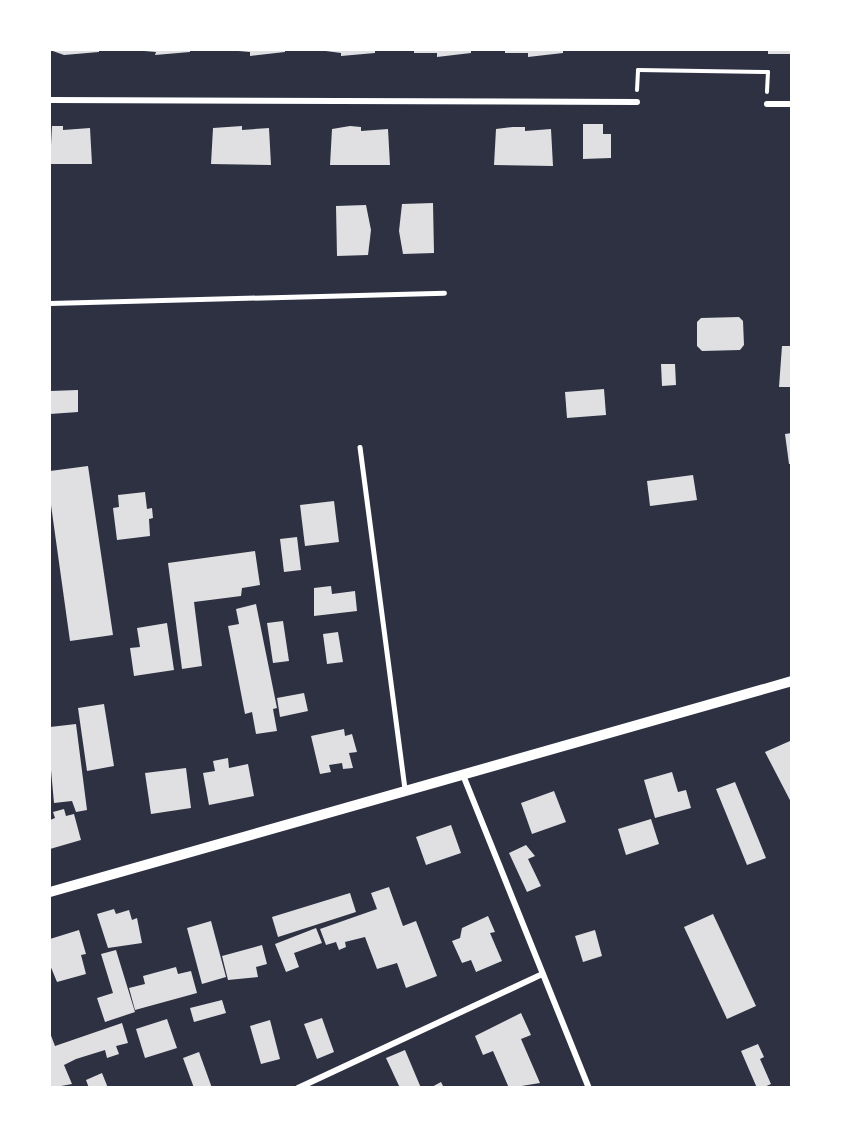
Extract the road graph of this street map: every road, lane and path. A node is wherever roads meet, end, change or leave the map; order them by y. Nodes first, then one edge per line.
1 (50, 100) edge
2 (637, 102) joint
3 (767, 104) joint
4 (792, 104) edge
5 (444, 293) dead end
6 (50, 303) edge
7 (360, 447) dead end
8 (792, 681) edge
9 (463, 775) junction
10 (405, 791) junction
11 (50, 892) edge
12 (543, 974) junction
13 (298, 1088) edge
14 (590, 1088) edge

1 - 2 street
2 - 3 path
3 - 4 street
5 - 6 lane
7 - 10 lane
8 - 9 street
9 - 10 street
9 - 12 street
10 - 11 street
12 - 13 street
12 - 14 street

